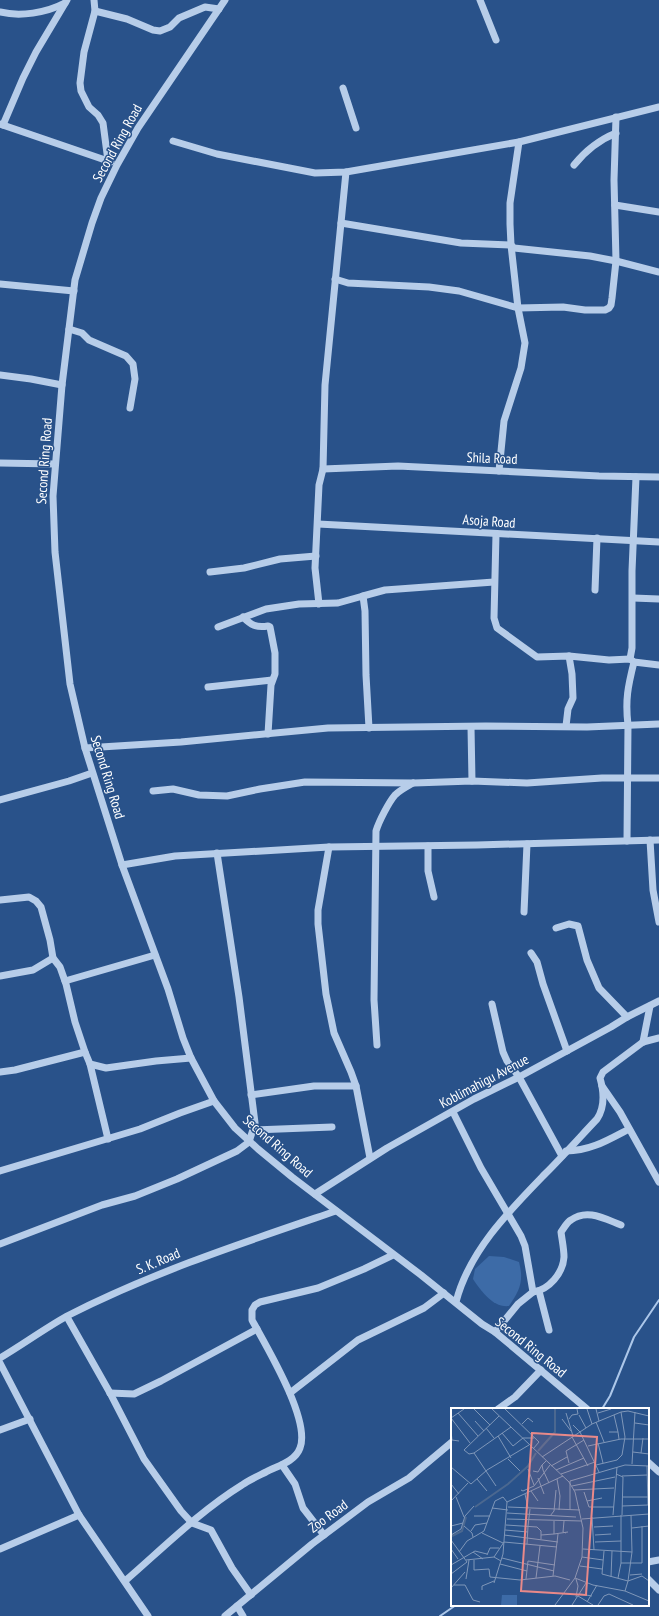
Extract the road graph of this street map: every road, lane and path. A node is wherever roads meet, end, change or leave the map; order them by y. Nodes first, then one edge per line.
1 (94, 0) edge
2 (225, 0) edge
3 (480, 0) edge
4 (66, 2) edge
5 (219, 9) junction
6 (95, 10) junction
7 (0, 12) edge
8 (496, 40) dead end
9 (343, 88) dead end
10 (659, 107) edge
11 (616, 117) junction
12 (2, 125) edge
13 (356, 128) dead end
14 (616, 133) junction
15 (173, 141) dead end
16 (519, 142) junction
17 (108, 161) junction
18 (117, 164) junction
19 (574, 165) dead end
20 (346, 172) junction
21 (615, 204) junction
22 (659, 212) edge
23 (341, 223) junction
24 (511, 245) junction
25 (616, 260) junction
26 (659, 272) edge
27 (335, 279) junction
28 (0, 284) edge
29 (74, 291) junction
30 (518, 308) junction
31 (70, 329) junction
32 (0, 375) edge
33 (62, 385) junction
34 (130, 408) dead end
35 (0, 463) edge
36 (55, 464) junction
37 (323, 469) junction
38 (499, 471) junction
39 (636, 477) junction
40 (659, 477) edge
41 (318, 524) junction
42 (496, 534) junction
43 (598, 538) junction
44 (634, 541) junction
45 (659, 542) edge
46 (316, 556) junction
47 (210, 572) dead end
48 (494, 582) junction
49 (595, 590) dead end
50 (363, 596) junction
51 (633, 598) junction
52 (659, 599) edge
53 (319, 604) junction
54 (243, 617) junction
55 (218, 626) dead end
56 (569, 656) junction
57 (632, 661) junction
58 (659, 665) edge
59 (272, 680) junction
60 (208, 687) dead end
61 (659, 724) edge
62 (628, 725) junction
63 (566, 726) junction
64 (471, 727) junction
65 (370, 728) junction
66 (268, 734) junction
67 (84, 748) junction
68 (92, 773) junction
69 (628, 778) junction
70 (659, 778) edge
71 (472, 781) junction
72 (414, 782) junction
73 (153, 790) dead end
74 (0, 800) edge
75 (650, 840) junction
76 (659, 840) edge
77 (627, 841) junction
78 (527, 844) junction
79 (375, 846) junction
80 (428, 846) junction
81 (329, 847) junction
82 (217, 854) junction
83 (122, 865) junction
84 (434, 897) dead end
85 (0, 900) edge
86 (524, 912) dead end
87 (659, 922) edge
88 (556, 928) dead end
89 (531, 953) dead end
90 (155, 955) junction
91 (53, 958) junction
92 (0, 976) edge
93 (65, 981) junction
94 (659, 1001) edge
95 (492, 1004) dead end
96 (650, 1006) junction
97 (627, 1017) junction
98 (659, 1038) edge
99 (643, 1042) junction
100 (377, 1045) dead end
101 (567, 1051) junction
102 (84, 1052) junction
103 (191, 1058) junction
104 (90, 1064) junction
105 (0, 1072) edge
106 (519, 1077) junction
107 (602, 1085) junction
108 (356, 1086) junction
109 (251, 1095) junction
110 (214, 1101) junction
111 (453, 1112) junction
112 (332, 1127) dead end
113 (629, 1129) junction
114 (253, 1130) junction
115 (108, 1140) junction
116 (249, 1142) junction
117 (564, 1154) junction
118 (370, 1158) junction
119 (0, 1171) edge
120 (659, 1182) edge
121 (315, 1194) junction
122 (336, 1211) junction
123 (507, 1212) junction
124 (621, 1225) dead end
125 (0, 1244) edge
126 (393, 1254) junction
127 (536, 1291) junction
128 (444, 1293) junction
129 (456, 1302) junction
130 (67, 1317) junction
131 (257, 1329) junction
132 (549, 1330) dead end
133 (495, 1332) junction
134 (0, 1358) edge
135 (0, 1363) edge
136 (541, 1370) junction
137 (110, 1393) junction
138 (290, 1393) junction
139 (499, 1408) edge
140 (586, 1408) edge
141 (30, 1419) junction
142 (0, 1430) edge
143 (451, 1443) edge
144 (649, 1463) edge
145 (282, 1465) junction
146 (659, 1472) edge
147 (79, 1515) junction
148 (192, 1523) junction
149 (324, 1535) junction
150 (0, 1549) edge
151 (659, 1560) edge
152 (649, 1562) edge
153 (649, 1580) edge
154 (125, 1581) junction
155 (659, 1590) edge
156 (251, 1594) junction
157 (237, 1606) junction
158 (148, 1616) edge
159 (224, 1616) edge
160 (244, 1616) edge

1 - 6 street
2 - 5 street, Second Ring Road
3 - 8 street
4 - 7 street
4 - 12 street
5 - 6 street
5 - 18 street, Second Ring Road
6 - 17 street
9 - 13 street
10 - 11 street
11 - 14 street
11 - 16 street
12 - 17 street
14 - 19 street
14 - 21 street
15 - 20 street
16 - 20 street
16 - 24 street
17 - 18 street
18 - 29 street, Second Ring Road
20 - 23 street
21 - 22 street
21 - 25 street
23 - 24 street
23 - 27 street
24 - 25 street
24 - 30 street
25 - 26 street
25 - 30 street
27 - 30 street
27 - 37 street
28 - 29 street
29 - 31 street, Second Ring Road
30 - 38 street
31 - 33 street, Second Ring Road
31 - 34 street
32 - 33 street
33 - 36 street, Second Ring Road
35 - 36 street
36 - 67 street, Second Ring Road
37 - 38 street, Shila Road
37 - 41 street
38 - 39 street, Shila Road
39 - 40 street, Shila Road
39 - 44 street
41 - 42 street, Asoja Road
41 - 46 street
42 - 43 street, Asoja Road
42 - 48 street
43 - 44 street, Asoja Road
43 - 49 street
44 - 45 street, Asoja Road
44 - 51 street
46 - 47 street
46 - 53 street
48 - 50 street
48 - 56 street
50 - 53 street
50 - 65 street
51 - 52 street
51 - 57 street
53 - 54 street
54 - 55 street
54 - 59 street
56 - 57 street
56 - 63 street
57 - 58 street
57 - 62 street
59 - 60 street
59 - 66 street
61 - 62 street
62 - 63 street
62 - 69 street
63 - 64 street
64 - 65 street
64 - 71 street
65 - 66 street
66 - 67 street
67 - 68 street, Second Ring Road
68 - 74 street
68 - 83 street, Second Ring Road
69 - 70 street
69 - 71 street
69 - 77 street
71 - 72 street
72 - 73 street
72 - 79 street
75 - 76 street
75 - 77 street
75 - 87 street
77 - 78 street
78 - 80 street
78 - 86 street
79 - 80 street
79 - 81 street
79 - 100 street
80 - 84 street
81 - 82 street
81 - 108 street
82 - 83 street
82 - 109 street
83 - 90 street, Second Ring Road
85 - 91 street
88 - 97 street
89 - 101 street
90 - 93 street
90 - 103 street, Second Ring Road
91 - 92 street
91 - 93 street
93 - 102 street
94 - 96 street, Koblimahigu Avenue
95 - 106 street
96 - 97 street, Koblimahigu Avenue
96 - 99 street
97 - 101 street, Koblimahigu Avenue
98 - 99 street
99 - 107 street
101 - 106 street, Koblimahigu Avenue
102 - 104 street
102 - 105 street
103 - 104 street
103 - 110 street, Second Ring Road
104 - 115 street
106 - 111 street, Koblimahigu Avenue
106 - 117 street
107 - 113 street
107 - 117 street
108 - 109 street
108 - 118 street
109 - 114 street
110 - 115 street
110 - 116 street, Second Ring Road
111 - 118 street, Koblimahigu Avenue
111 - 123 street
112 - 114 street
113 - 117 street
113 - 120 street
114 - 116 street
115 - 119 street
116 - 121 street, Second Ring Road
116 - 125 street
117 - 123 street
118 - 121 street, Koblimahigu Avenue
121 - 122 street, Second Ring Road
122 - 126 street, Second Ring Road
122 - 130 street, S. K. Road
123 - 127 street
123 - 129 street
124 - 127 street
126 - 128 street, Second Ring Road
126 - 131 street
127 - 132 street
127 - 133 street
128 - 129 street, Second Ring Road
128 - 138 street
129 - 133 street, Second Ring Road
130 - 134 street, S. K. Road
130 - 137 street
131 - 137 street
131 - 138 street
133 - 136 street, Second Ring Road
135 - 141 street
136 - 139 street
136 - 140 street, Second Ring Road
137 - 148 street
138 - 145 street
141 - 142 street
141 - 147 street
143 - 149 street, Zoo Road
144 - 146 street
145 - 148 street
145 - 149 street
147 - 150 street
147 - 154 street
148 - 154 street
148 - 156 street
149 - 156 street, Zoo Road
151 - 152 street
153 - 155 street
154 - 158 street
156 - 157 street, Zoo Road
157 - 159 street, Zoo Road
157 - 160 street

